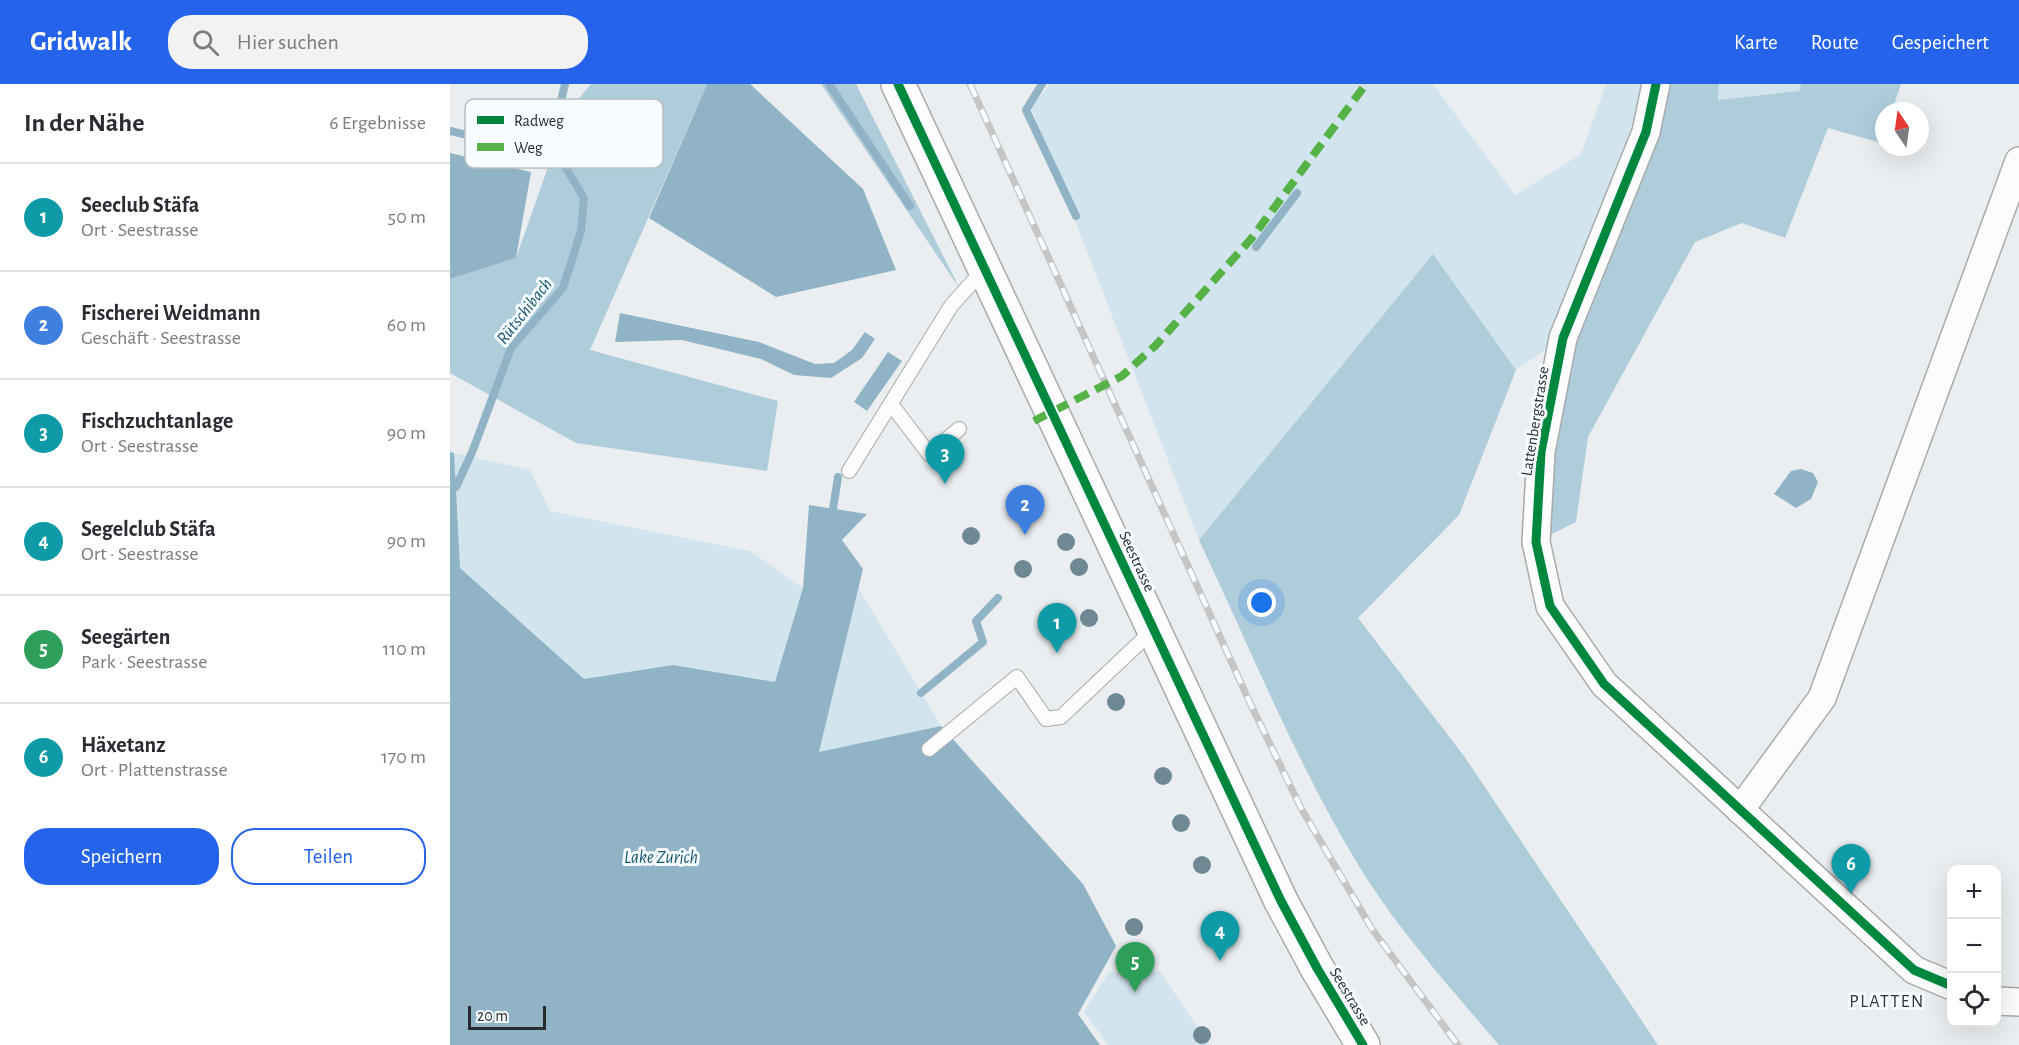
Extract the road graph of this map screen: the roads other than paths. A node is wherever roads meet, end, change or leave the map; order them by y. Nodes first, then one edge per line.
1 (898, 84) edge
2 (1656, 84) edge
3 (2019, 161) edge
4 (986, 267) junction
5 (891, 404) junction
6 (958, 429) dead end
7 (849, 471) dead end
8 (1154, 630) junction
9 (929, 748) dead end
10 (1740, 810) junction
11 (1947, 984) edge
12 (2001, 1001) edge
13 (2019, 1002) edge
14 (1363, 1045) edge

1 - 4 main road, Seestrasse
2 - 10 street, Lattenbergstrasse
3 - 10 street
4 - 5 lane
4 - 8 main road, Seestrasse
5 - 6 lane
5 - 7 lane
8 - 9 lane
8 - 14 main road, Seestrasse
10 - 11 street, Lattenbergstrasse
12 - 13 street

